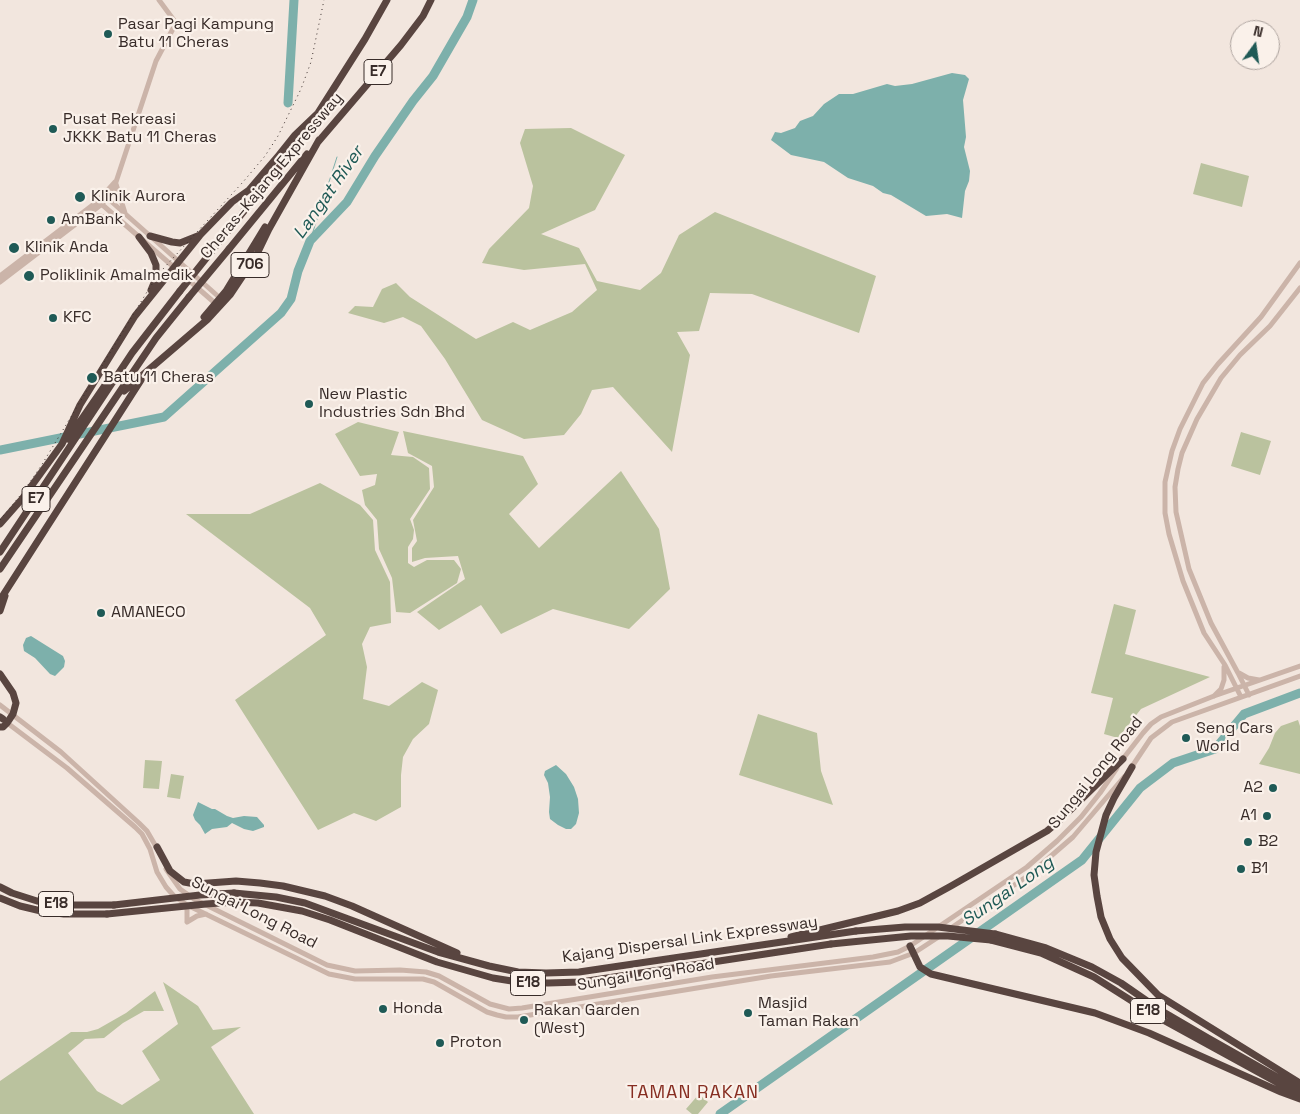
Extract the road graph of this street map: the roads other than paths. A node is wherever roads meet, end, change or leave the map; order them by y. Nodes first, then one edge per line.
1 (159, 0) edge
2 (387, 0) edge
3 (430, 0) edge
4 (318, 113) junction
5 (319, 140) junction
6 (117, 182) junction
7 (287, 196) junction
8 (106, 197) junction
9 (100, 202) junction
10 (83, 218) junction
11 (128, 218) junction
12 (125, 223) junction
13 (201, 234) junction
14 (139, 236) junction
15 (150, 236) junction
16 (180, 261) junction
17 (1300, 263) edge
18 (174, 267) junction
19 (0, 276) edge
20 (0, 282) edge
21 (1300, 288) edge
22 (218, 301) junction
23 (135, 316) junction
24 (200, 325) junction
25 (132, 353) junction
26 (144, 375) junction
27 (117, 397) junction
28 (61, 447) junction
29 (0, 524) edge
30 (0, 529) edge
31 (0, 552) edge
32 (0, 569) edge
33 (7, 591) junction
34 (0, 600) edge
35 (0, 611) edge
36 (1224, 665) junction
37 (1300, 666) edge
38 (1238, 672) junction
39 (0, 674) edge
40 (1300, 676) edge
41 (1260, 681) junction
42 (1245, 686) junction
43 (1237, 689) junction
44 (1249, 694) junction
45 (1214, 696) junction
46 (1241, 697) junction
47 (0, 705) edge
48 (1, 718) edge
49 (0, 727) edge
50 (1123, 759) junction
51 (1132, 767) junction
52 (157, 847) junction
53 (0, 887) edge
54 (0, 898) edge
55 (187, 904) junction
56 (207, 914) junction
57 (993, 937) junction
58 (769, 943) junction
59 (910, 946) junction
60 (914, 953) junction
61 (489, 966) junction
62 (1300, 1083) edge
63 (1300, 1090) edge
64 (1300, 1097) edge

1 - 6 street
2 - 4 highway, Cheras–Kajang Expressway / E7
3 - 5 highway, Cheras–Kajang Expressway / E7
4 - 13 highway
4 - 25 highway, Cheras–Kajang Expressway / E7, bridge
5 - 7 highway
5 - 27 highway, Cheras–Kajang Expressway / E7, bridge
6 - 8 street
6 - 11 street
7 - 22 highway
7 - 24 highway, 706
8 - 9 street
8 - 11 street
9 - 10 street
9 - 12 street
9 - 19 street
10 - 12 street
10 - 20 street
11 - 15 street
12 - 14 street
13 - 15 highway
13 - 16 highway
14 - 18 street
14 - 23 highway
15 - 16 street
16 - 18 highway
16 - 22 street
17 - 36 street
18 - 22 street
18 - 23 highway
21 - 38 street
22 - 24 highway
23 - 28 highway
24 - 26 highway
25 - 28 highway
25 - 31 highway, Cheras–Kajang Expressway / E7
26 - 27 highway
26 - 33 highway
27 - 32 highway, Cheras–Kajang Expressway / E7
28 - 29 highway
28 - 30 highway
33 - 34 highway
33 - 35 highway
36 - 43 street
36 - 45 street
37 - 41 street, Sungai Long Road
38 - 41 street
38 - 42 street
39 - 49 highway, bridge
40 - 44 street, Sungai Long Road
41 - 42 street, Sungai Long Road
42 - 43 street, Sungai Long Road
42 - 44 street
43 - 45 street, Sungai Long Road
43 - 46 street
44 - 46 street, Sungai Long Road
45 - 50 street, Sungai Long Road
46 - 51 street, Sungai Long Road
47 - 52 street, Sungai Long Road
48 - 55 street, Sungai Long Road
50 - 58 highway
50 - 59 street, Sungai Long Road
51 - 60 street, Sungai Long Road
51 - 62 highway
52 - 59 street, Sungai Long Road
52 - 61 highway
53 - 61 highway, Kajang Dispersal Link Expressway / E18, bridge
54 - 57 highway, Kajang Dispersal Link Expressway / E18, bridge
55 - 56 street, Sungai Long Road
55 - 56 street
56 - 60 street, Sungai Long Road
57 - 58 highway, Kajang Dispersal Link Expressway / E18, bridge
57 - 63 highway, Kajang Dispersal Link Expressway / E18
57 - 64 highway, Kajang Dispersal Link Expressway / E18
58 - 61 highway, Kajang Dispersal Link Expressway / E18
59 - 60 highway
60 - 64 highway

